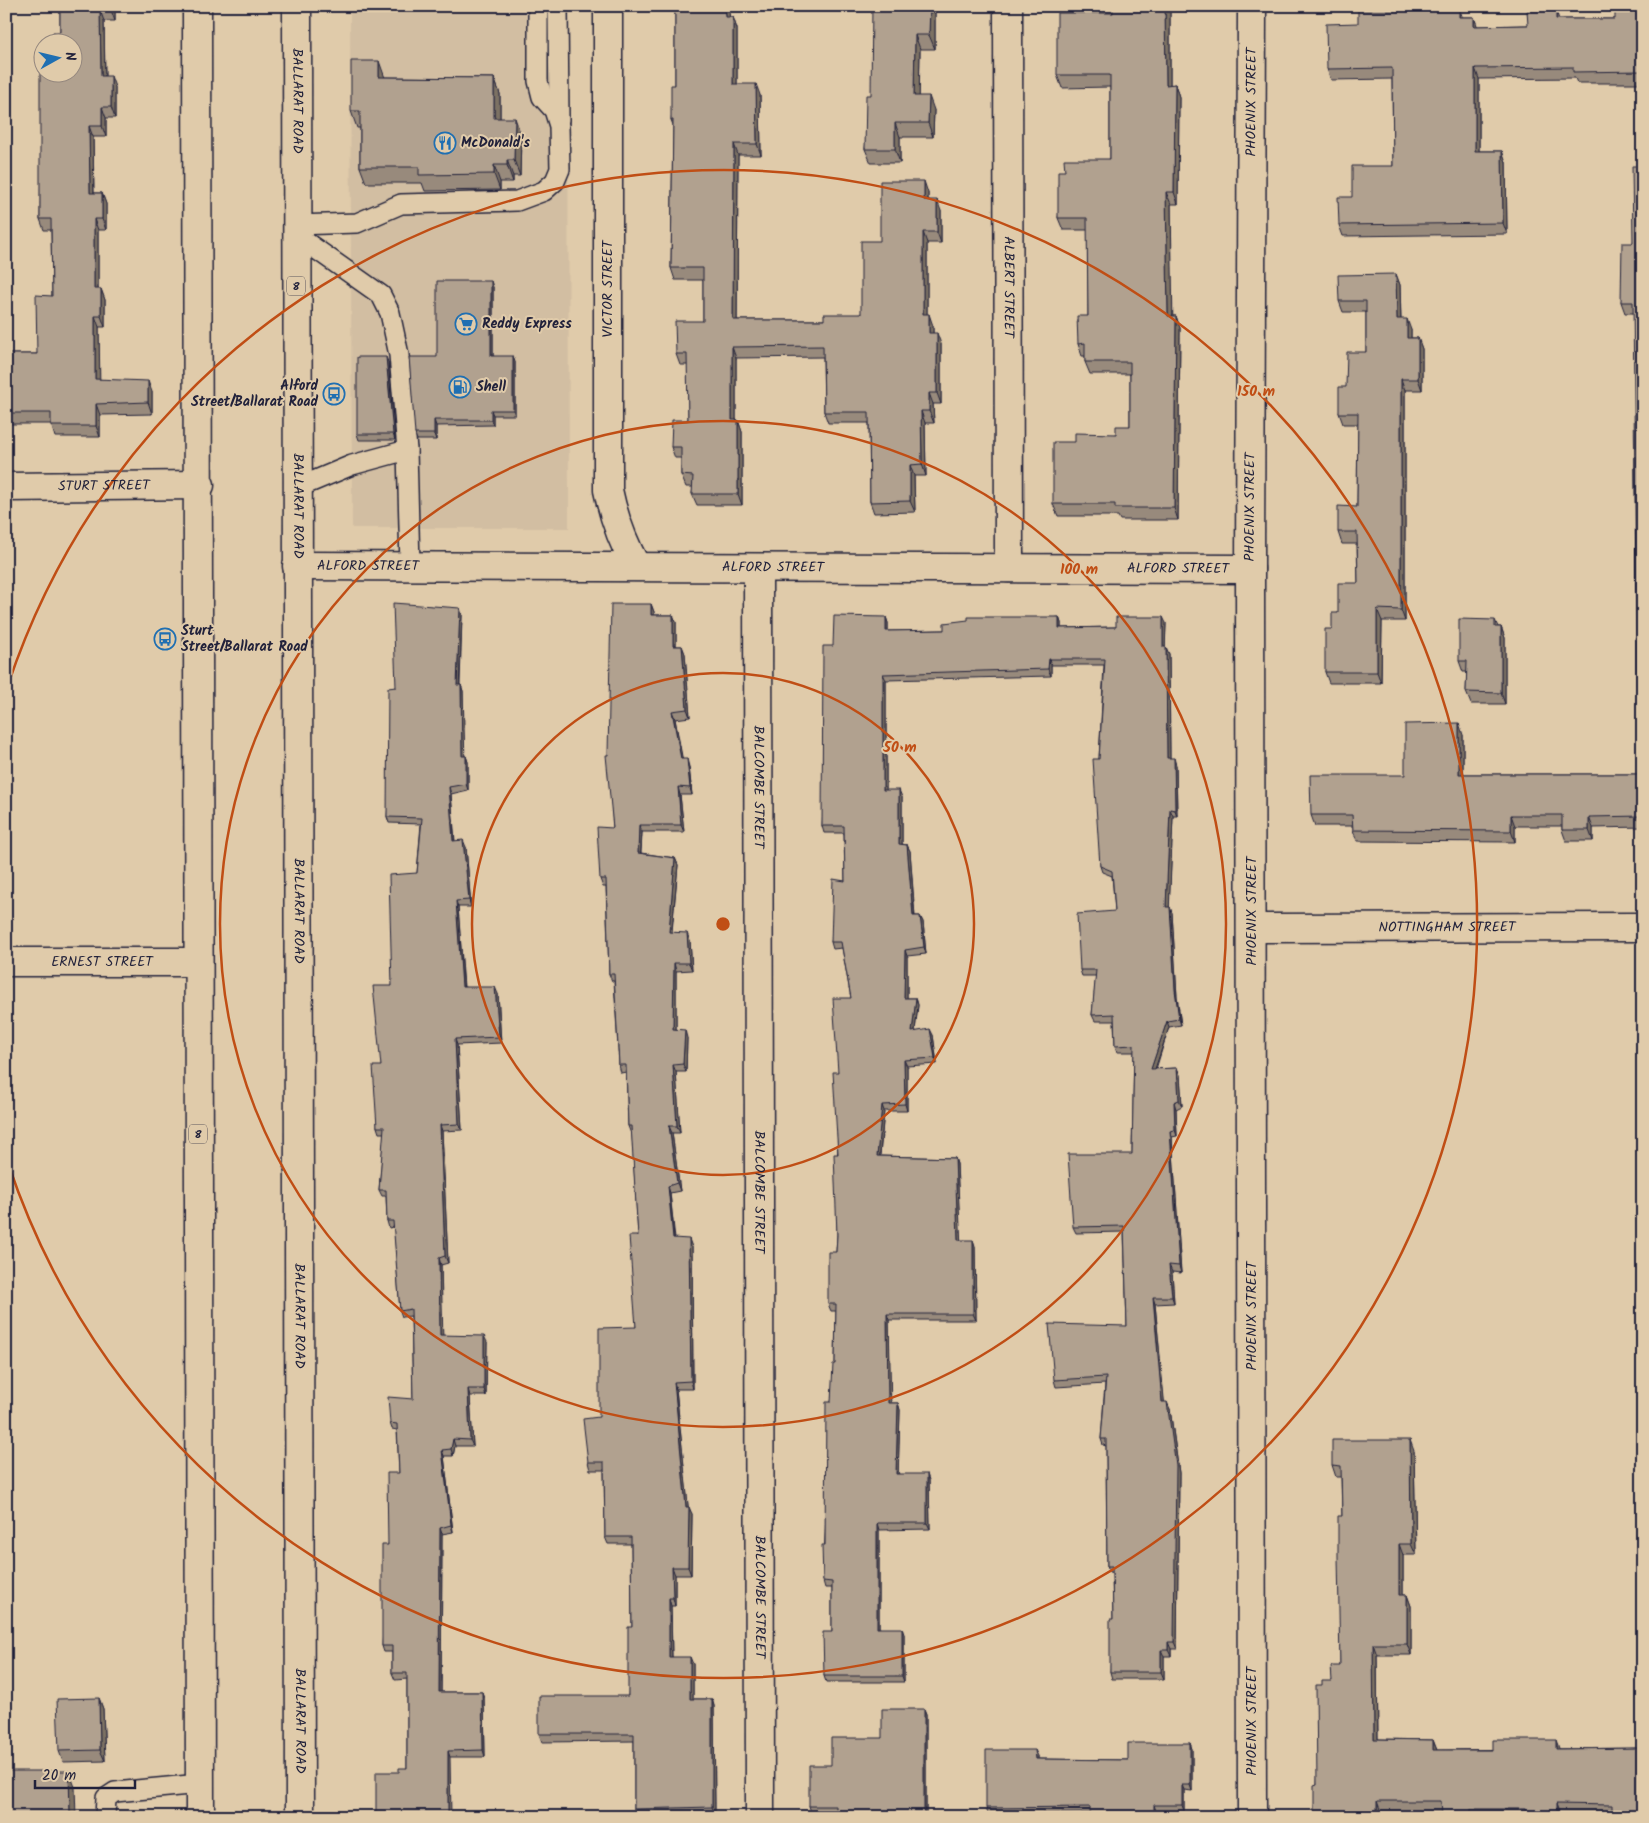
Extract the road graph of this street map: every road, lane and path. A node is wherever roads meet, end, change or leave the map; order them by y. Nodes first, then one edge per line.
1 (197, 6) edge
2 (297, 6) edge
3 (538, 6) edge
4 (558, 6) edge
5 (608, 6) edge
6 (1008, 6) edge
7 (1252, 6) edge
8 (559, 126) junction
9 (296, 230) junction
10 (407, 450) junction
11 (200, 485) junction
12 (6, 487) edge
13 (297, 488) junction
14 (297, 566) junction
15 (410, 566) junction
16 (636, 566) junction
17 (758, 568) junction
18 (1009, 568) junction
19 (1250, 569) junction
20 (1252, 928) junction
21 (1643, 928) edge
22 (6, 962) edge
23 (197, 962) junction
24 (200, 1784) junction
25 (105, 1817) edge
26 (200, 1817) edge
27 (300, 1817) edge
28 (760, 1817) edge
29 (1252, 1817) edge

1 - 11 main road, 8
2 - 9 main road, BALLARAT ROAD / 8
3 - 8 lane
4 - 8 lane
5 - 16 main road, VICTOR STREET
6 - 18 main road, ALBERT STREET
7 - 19 main road, PHOENIX STREET
8 - 9 lane
9 - 10 lane
9 - 13 main road, BALLARAT ROAD / 8
10 - 13 lane
10 - 15 lane
11 - 12 main road, STURT STREET
11 - 23 main road, 8
13 - 14 main road, BALLARAT ROAD / 8
14 - 15 main road, ALFORD STREET
14 - 27 main road, BALLARAT ROAD / 8
15 - 16 main road, ALFORD STREET
16 - 17 main road, ALFORD STREET
17 - 18 main road, ALFORD STREET
17 - 28 main road, BALCOMBE STREET
18 - 19 main road, ALFORD STREET
19 - 20 main road, PHOENIX STREET
20 - 21 main road, NOTTINGHAM STREET
20 - 29 main road, PHOENIX STREET
22 - 23 main road, ERNEST STREET
23 - 24 main road, 8
24 - 25 lane
24 - 26 main road, 8

